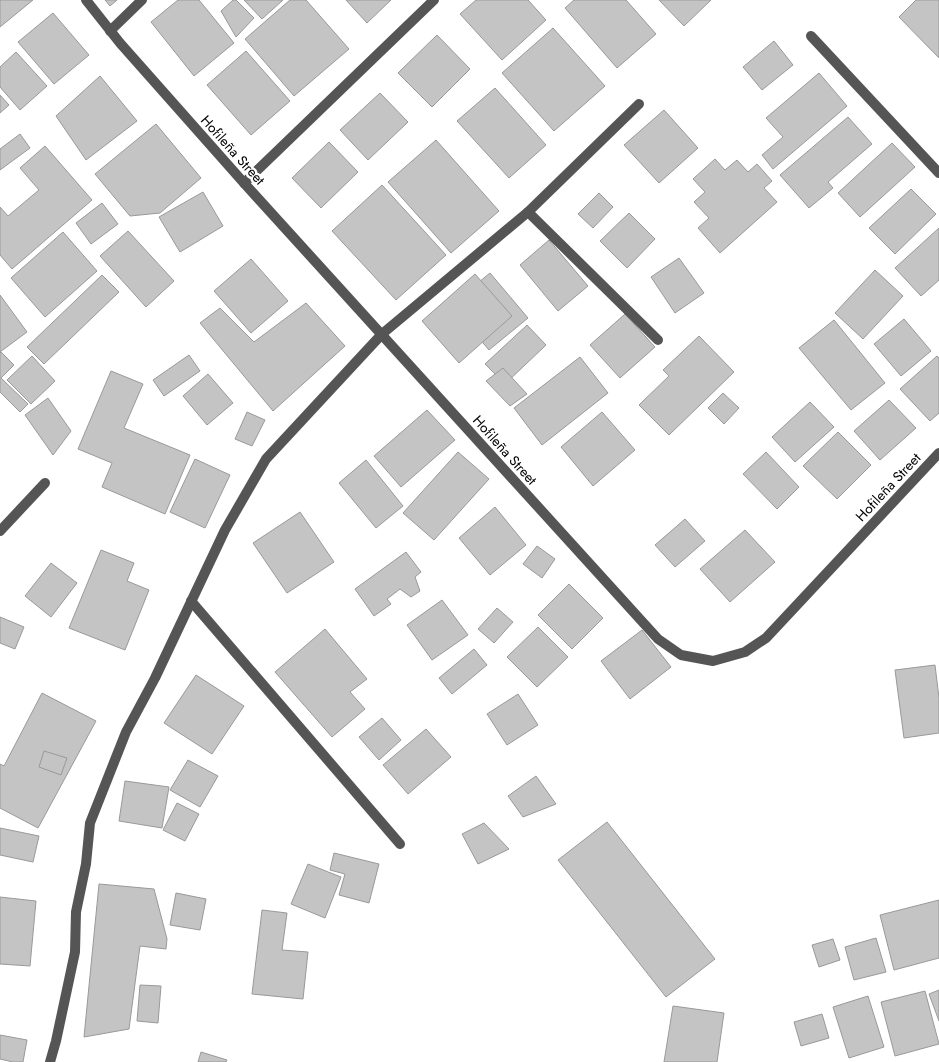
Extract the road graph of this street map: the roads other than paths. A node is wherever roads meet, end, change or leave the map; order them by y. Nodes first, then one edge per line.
1 (86, 0) edge
2 (142, 0) edge
3 (434, 0) edge
4 (110, 30) junction
5 (811, 36) dead end
6 (639, 104) dead end
7 (939, 173) edge
8 (244, 183) junction
9 (528, 212) junction
10 (382, 334) junction
11 (658, 340) dead end
12 (939, 453) edge
13 (46, 483) dead end
14 (0, 531) edge
15 (191, 601) junction
16 (400, 844) dead end
17 (50, 1062) edge

1 - 4 street, Hofileña Street
2 - 4 street
3 - 8 street
4 - 8 street, Hofileña Street
5 - 7 street
6 - 9 street
8 - 10 street, Hofileña Street
9 - 10 street
9 - 11 street
10 - 12 street, Hofileña Street
10 - 15 street
13 - 14 street
15 - 16 street
15 - 17 street

